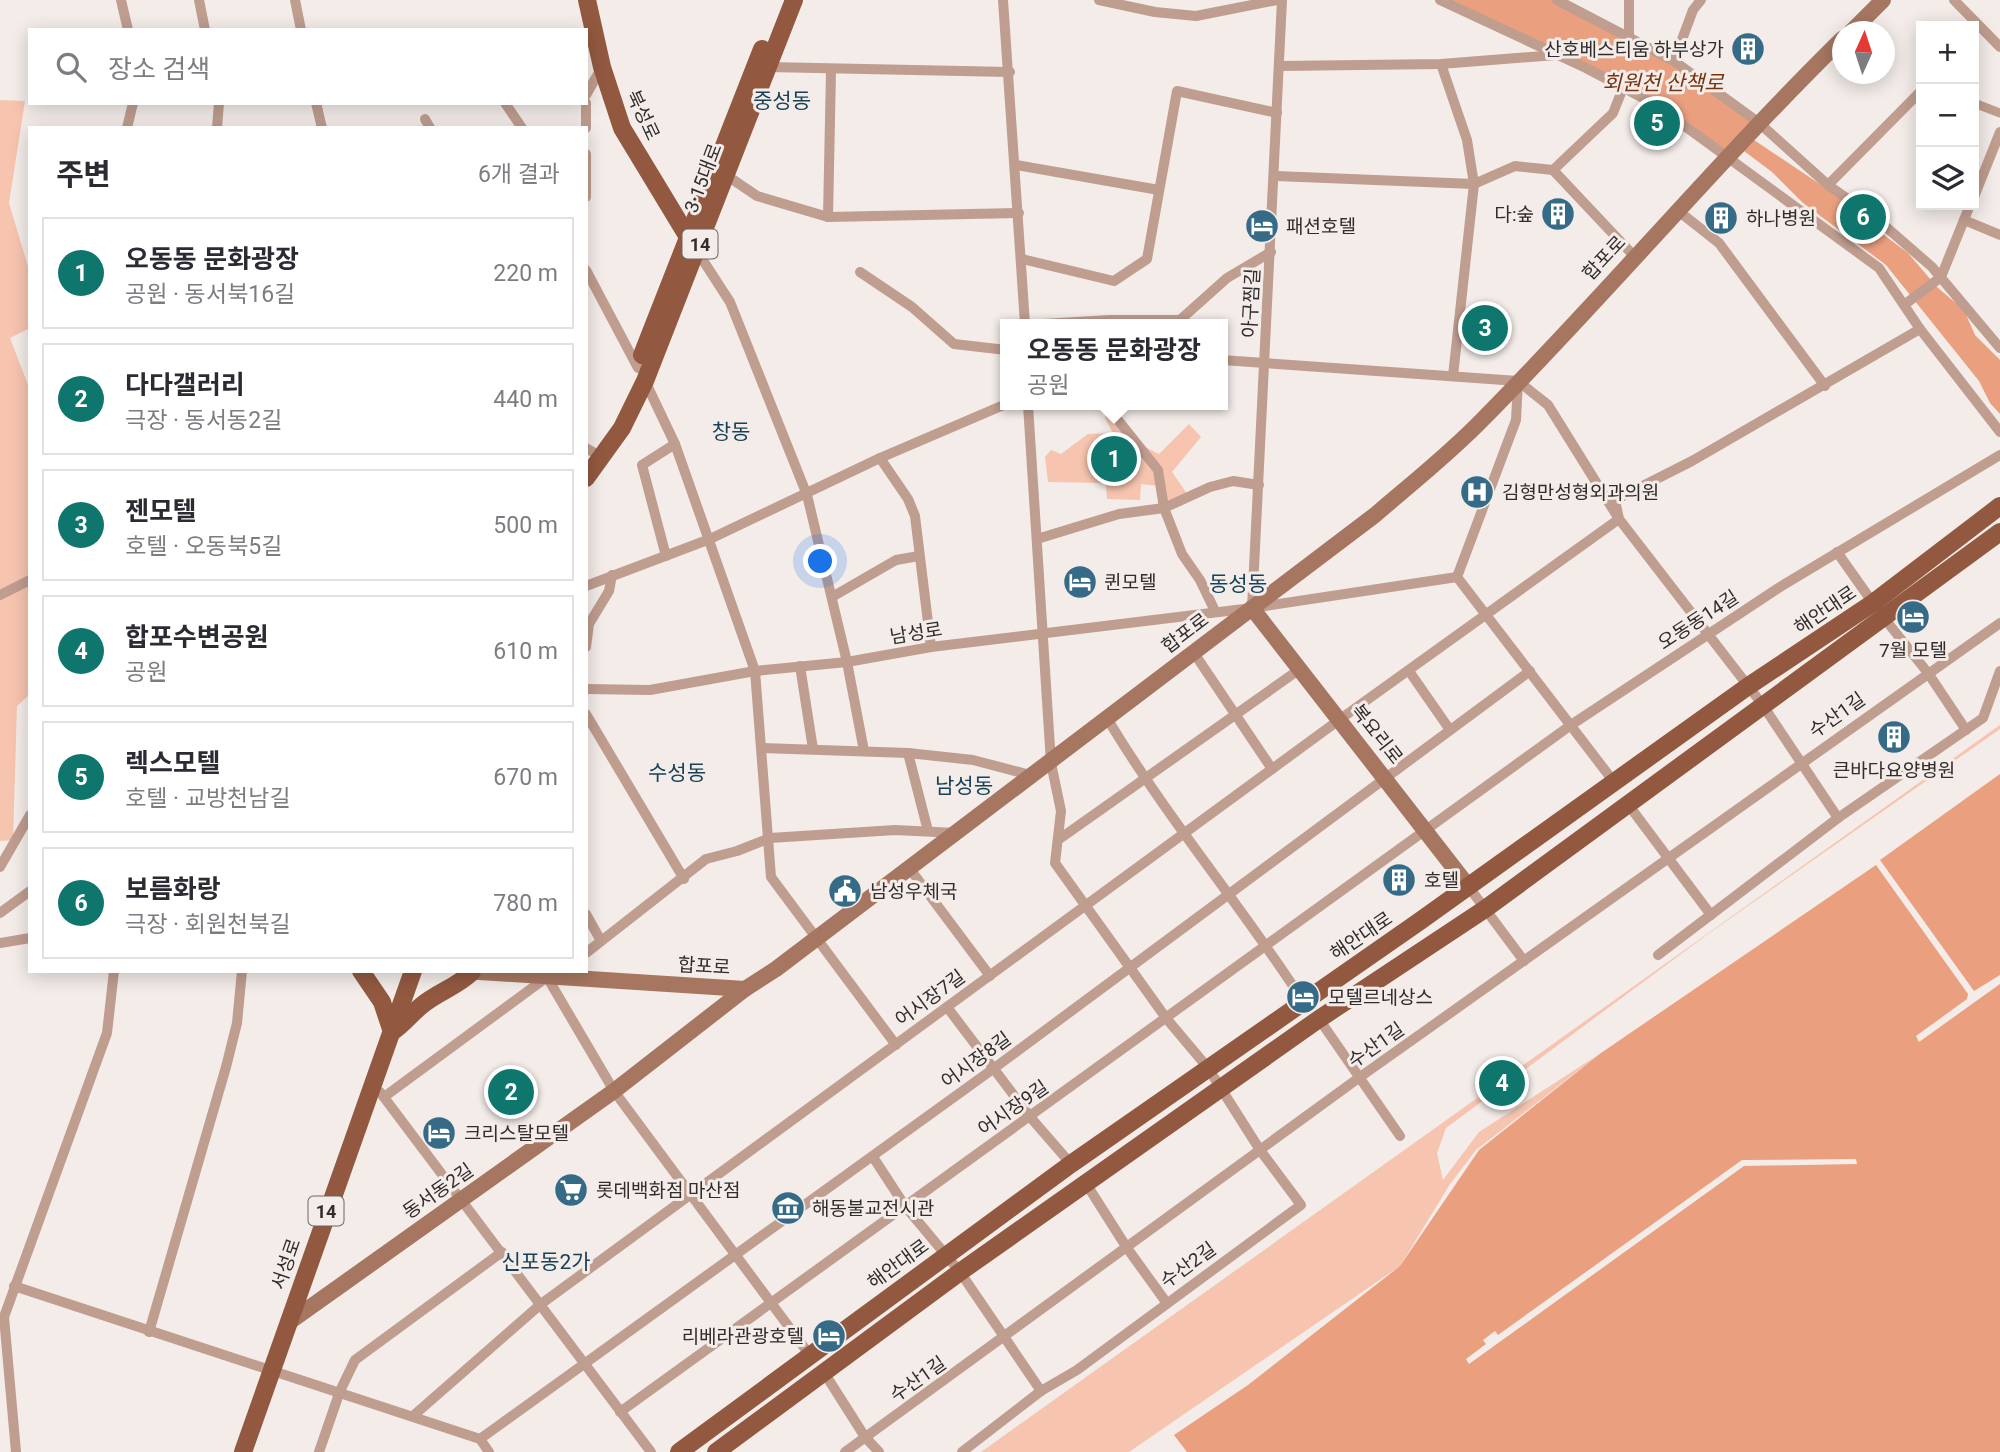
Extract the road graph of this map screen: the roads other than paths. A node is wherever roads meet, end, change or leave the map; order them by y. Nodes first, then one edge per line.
1 (121, 0) edge
2 (199, 0) edge
3 (295, 0) edge
4 (587, 0) edge
5 (781, 0) edge
6 (794, 0) edge
7 (1003, 0) edge
8 (1099, 0) edge
9 (1277, 0) edge
10 (1283, 0) edge
11 (1440, 0) edge
12 (1557, 0) edge
13 (1629, 0) edge
14 (1701, 0) edge
15 (1883, 0) edge
16 (1954, 0) edge
17 (1861, 21) edge
18 (1969, 21) edge
19 (128, 28) edge
20 (205, 28) edge
21 (302, 28) edge
22 (1979, 35) edge
23 (1629, 40) junction
24 (2000, 47) edge
25 (1832, 50) edge
26 (1559, 55) junction
27 (1674, 61) junction
28 (1441, 64) junction
29 (1279, 66) junction
30 (602, 67) junction
31 (768, 67) junction
32 (831, 70) junction
33 (1010, 72) junction
34 (1623, 88) junction
35 (588, 92) edge
36 (1916, 96) edge
37 (133, 105) edge
38 (219, 105) edge
39 (316, 105) edge
40 (506, 105) edge
41 (586, 105) edge
42 (1979, 105) edge
43 (1277, 113) junction
44 (2000, 113) edge
45 (1758, 121) junction
46 (127, 126) edge
47 (217, 126) edge
48 (322, 126) edge
49 (521, 126) edge
50 (586, 126) edge
51 (2000, 132) edge
52 (1725, 157) junction
53 (1016, 165) junction
54 (1553, 170) junction
55 (726, 175) junction
56 (1276, 176) junction
57 (1474, 184) junction
58 (1979, 184) edge
59 (1828, 185) junction
60 (1159, 190) junction
61 (1677, 209) junction
62 (1968, 210) edge
63 (1019, 213) junction
64 (828, 217) junction
65 (1964, 220) junction
66 (2000, 235) edge
67 (692, 244) junction
68 (1271, 252) junction
69 (1634, 256) junction
70 (1021, 259) junction
71 (860, 272) dead end
72 (588, 274) edge
73 (1941, 277) junction
74 (1904, 305) junction
75 (1025, 319) edge
76 (1181, 319) edge
77 (1920, 329) junction
78 (2000, 348) edge
79 (1000, 349) edge
80 (1228, 360) edge
81 (1266, 362) junction
82 (641, 375) junction
83 (1453, 376) junction
84 (1518, 381) junction
85 (1825, 386) junction
86 (1000, 407) edge
87 (1028, 410) edge
88 (1110, 410) edge
89 (2000, 432) edge
90 (675, 444) junction
91 (589, 454) edge
92 (2000, 455) edge
93 (880, 458) junction
94 (588, 475) edge
95 (1259, 485) junction
96 (807, 495) junction
97 (2000, 506) edge
98 (1164, 508) junction
99 (1619, 519) junction
100 (2000, 532) edge
101 (710, 539) junction
102 (1037, 539) junction
103 (1837, 552) junction
104 (667, 556) junction
105 (919, 556) junction
106 (612, 575) junction
107 (1457, 577) junction
108 (28, 581) edge
109 (588, 585) edge
110 (0, 595) edge
111 (832, 597) junction
112 (1873, 603) junction
113 (1252, 608) junction
114 (1216, 611) junction
115 (1487, 616) junction
116 (1884, 618) junction
117 (2000, 623) edge
118 (588, 632) edge
119 (1043, 633) junction
120 (1707, 635) junction
121 (931, 648) junction
122 (1194, 653) junction
123 (847, 662) junction
124 (800, 666) junction
125 (1300, 669) junction
126 (755, 671) junction
127 (1409, 671) junction
128 (1530, 671) junction
129 (2000, 671) edge
130 (1928, 673) junction
131 (1746, 687) junction
132 (588, 689) edge
133 (1762, 704) junction
134 (1235, 715) junction
135 (588, 717) edge
136 (1107, 718) junction
137 (1339, 720) junction
138 (1571, 725) junction
139 (1450, 730) junction
140 (1966, 730) junction
141 (761, 748) junction
142 (813, 749) junction
143 (864, 751) junction
144 (908, 753) junction
145 (1802, 761) junction
146 (1051, 763) junction
147 (1272, 769) junction
148 (1034, 776) junction
149 (1144, 779) junction
150 (1384, 779) junction
151 (1614, 782) junction
152 (1627, 803) junction
153 (28, 818) edge
154 (1838, 818) junction
155 (1424, 830) junction
156 (928, 831) junction
157 (958, 833) junction
158 (1185, 833) junction
159 (770, 838) junction
160 (1058, 840) junction
161 (1668, 858) junction
162 (0, 867) edge
163 (910, 869) junction
164 (684, 879) junction
165 (1468, 887) junction
166 (28, 893) edge
167 (1228, 896) junction
168 (1086, 905) junction
169 (1485, 909) junction
170 (0, 914) edge
171 (1711, 915) junction
172 (588, 917) edge
173 (28, 938) edge
174 (601, 940) junction
175 (815, 940) junction
176 (0, 943) edge
177 (1267, 945) junction
178 (588, 951) edge
179 (1658, 955) dead end
180 (1524, 961) junction
181 (1130, 967) junction
182 (114, 973) edge
183 (242, 973) edge
184 (362, 973) edge
185 (412, 973) edge
186 (470, 973) edge
187 (492, 973) edge
188 (555, 976) edge
189 (990, 976) junction
190 (745, 989) junction
191 (1303, 1001) junction
192 (947, 1007) junction
193 (1166, 1018) junction
194 (1319, 1019) junction
195 (392, 1032) junction
196 (896, 1045) junction
197 (1208, 1068) junction
198 (993, 1069) junction
199 (1360, 1077) junction
200 (1221, 1089) junction
201 (379, 1091) junction
202 (614, 1091) junction
203 (1031, 1118) junction
204 (1400, 1136) dead end
205 (1260, 1150) junction
206 (873, 1157) junction
207 (1071, 1164) junction
208 (1087, 1185) junction
209 (690, 1196) junction
210 (461, 1201) junction
211 (905, 1206) junction
212 (1127, 1248) junction
213 (502, 1252) junction
214 (734, 1256) junction
215 (946, 1256) junction
216 (960, 1272) junction
217 (14, 1286) junction
218 (1166, 1302) junction
219 (541, 1304) junction
220 (769, 1305) junction
221 (2, 1317) edge
222 (288, 1323) junction
223 (149, 1332) junction
224 (1003, 1339) junction
225 (808, 1354) junction
226 (585, 1364) junction
227 (271, 1370) junction
228 (825, 1374) junction
229 (340, 1391) junction
230 (1041, 1391) junction
231 (620, 1412) junction
232 (413, 1416) junction
233 (865, 1437) junction
234 (480, 1439) junction
235 (16, 1452) edge
236 (243, 1452) edge
237 (319, 1452) edge
238 (489, 1452) edge
239 (651, 1452) edge
240 (678, 1452) edge
241 (716, 1452) edge
242 (845, 1452) edge
243 (878, 1452) edge
244 (962, 1452) edge

1 - 19 street
2 - 20 street
3 - 21 street
4 - 30 main road, 북성로
5 - 67 main road, 3·15대로 / 14
6 - 31 main road, 3·15대로 / 14
7 - 33 street
8 - 9 street
10 - 29 street, 아구찜길
11 - 26 street
12 - 23 street
13 - 23 street
14 - 27 street
15 - 17 main road
16 - 18 street
22 - 24 street
23 - 27 street
25 - 45 main road, 합포로
26 - 28 street
26 - 34 street
27 - 45 street
28 - 29 street
28 - 57 street
29 - 43 street, 아구찜길
30 - 35 street
30 - 67 main road, 북성로
31 - 32 street
31 - 55 main road, 3·15대로 / 14
32 - 33 street
32 - 64 street
33 - 53 street
34 - 52 street
34 - 54 street
36 - 59 street
37 - 46 street
38 - 47 street
39 - 48 street
40 - 49 street
41 - 50 street
42 - 44 street
43 - 56 street, 아구찜길
43 - 60 street
45 - 52 main road, 합포로
45 - 59 street
51 - 58 street
52 - 61 main road, 합포로
52 - 74 street
53 - 60 street
53 - 63 street
54 - 57 street
54 - 69 street
55 - 64 street
55 - 67 main road, 3·15대로 / 14
56 - 57 street
56 - 68 street, 아구찜길
57 - 83 street
59 - 73 street
60 - 70 street
61 - 69 main road, 합포로
61 - 85 street
62 - 65 street
63 - 64 street
63 - 70 street
65 - 66 street
65 - 73 street
67 - 82 main road, 3·15대로 / 14
67 - 96 street
68 - 76 street
68 - 81 street, 아구찜길
69 - 84 main road, 합포로
70 - 75 street
71 - 79 street
72 - 82 street
73 - 74 street
73 - 78 street
74 - 77 street
77 - 85 street
77 - 89 street
80 - 81 street
81 - 83 street
81 - 95 street, 아구찜길
82 - 90 street
82 - 91 main road, 3·15대로 / 14
82 - 94 main road, 3·15대로 / 14
83 - 84 street
84 - 99 street
84 - 107 street
84 - 113 main road, 합포로
85 - 99 street
86 - 93 street
87 - 102 street, 수산2길
88 - 98 street
90 - 101 street
90 - 104 street
92 - 103 street, 오동동14길
93 - 96 street
93 - 105 street
95 - 98 street
95 - 113 street, 아구찜길
96 - 101 street
96 - 111 street
97 - 112 main road, 해안대로
98 - 102 street
98 - 114 street
99 - 115 street, 어시장7길
99 - 120 street
100 - 116 main road, 해안대로
101 - 104 street
101 - 126 street
102 - 119 street, 수산2길
103 - 112 street
103 - 120 street, 오동동14길
104 - 106 street
105 - 111 street
105 - 121 street
106 - 109 street
106 - 118 street
107 - 113 street, 남성로
107 - 115 street
108 - 110 street
111 - 123 street
112 - 131 main road, 해안대로
113 - 114 street, 남성로
113 - 122 main road, 합포로
113 - 125 main road, 복요리로
114 - 119 street, 남성로
115 - 127 street, 어시장7길
115 - 128 street
116 - 130 street
116 - 133 main road, 해안대로
117 - 130 street, 수산1길
119 - 121 street, 남성로
119 - 146 street, 수산2길
120 - 131 street
120 - 138 street, 오동동14길
121 - 123 street, 남성로
122 - 134 street
122 - 136 main road, 합포로
123 - 124 street, 남성로
123 - 143 street
124 - 126 street, 남성로
124 - 142 street
125 - 134 street
125 - 137 main road, 복요리로
126 - 132 street, 남성로
126 - 141 street
127 - 137 street, 어시장7길
127 - 139 street
128 - 138 street
128 - 139 street, 어시장8길
129 - 140 street
130 - 140 street
130 - 145 street, 수산1길
131 - 133 street
131 - 151 main road, 해안대로
133 - 145 street
133 - 152 main road, 해안대로
134 - 147 street
134 - 149 street
135 - 164 street
136 - 146 main road, 합포로
136 - 149 street
137 - 147 street, 어시장7길
137 - 150 main road, 복요리로
138 - 151 street
138 - 155 street, 오동동14길
139 - 150 street, 어시장8길
140 - 154 street
141 - 142 street
141 - 159 street
142 - 143 street
143 - 144 street
144 - 148 street
144 - 156 street
145 - 154 street
145 - 161 street, 수산1길
146 - 148 main road, 합포로
146 - 160 street, 수산2길
147 - 158 street, 어시장7길
148 - 157 main road, 합포로
149 - 158 street
149 - 160 street
150 - 155 main road, 복요리로
150 - 167 street, 어시장8길
151 - 165 main road, 해안대로
152 - 161 street
152 - 169 main road, 해안대로
153 - 162 street
154 - 171 street
155 - 165 main road, 복요리로
155 - 177 street, 어시장9길
156 - 157 street
156 - 159 street
157 - 163 main road, 합포로
158 - 167 street
158 - 168 street, 어시장7길
159 - 164 street
159 - 175 street
160 - 168 street, 수산2길
161 - 171 street
161 - 180 street, 수산1길
163 - 175 main road, 합포로
163 - 189 street
164 - 174 street
165 - 169 street
165 - 191 main road, 해안대로
166 - 170 street
167 - 177 street
167 - 181 street, 어시장8길
168 - 181 street, 수산2길
168 - 189 street, 어시장7길
169 - 180 street
169 - 194 main road, 해안대로
171 - 179 street
172 - 174 street
173 - 176 street
174 - 178 street
175 - 190 main road, 합포로
175 - 196 street
177 - 191 street
177 - 193 street, 어시장9길
180 - 199 street, 수산1길
181 - 193 street, 수산2길
181 - 198 street, 어시장8길
182 - 217 street
183 - 223 street
184 - 195 main road
185 - 195 main road, 서성로 / 14
186 - 195 main road
187 - 188 main road, 합포로
188 - 190 main road, 합포로
188 - 201 street
188 - 202 street
189 - 192 street, 어시장7길
190 - 202 main road, 동서동2길
191 - 197 main road, 해안대로
192 - 196 street, 어시장7길
192 - 198 street
193 - 197 street, 수산2길
193 - 203 street, 어시장9길
194 - 199 street
194 - 200 main road, 해안대로
195 - 201 main road, 서성로 / 14
196 - 209 street, 어시장7길
197 - 200 street, 수산2길
197 - 207 main road, 해안대로
198 - 203 street
198 - 206 street, 어시장8길
199 - 204 street
199 - 205 street, 수산1길
200 - 205 street, 수산2길
200 - 208 main road, 해안대로
201 - 210 street
201 - 222 main road, 서성로 / 14
202 - 209 street
202 - 210 main road, 동서동2길
203 - 207 street
203 - 211 street, 어시장9길
205 - 212 street, 수산1길
205 - 218 street, 수산2길
206 - 211 street
206 - 214 street, 어시장8길
207 - 215 main road, 해안대로
208 - 212 street
208 - 216 main road, 해안대로
209 - 214 street
209 - 219 street, 어시장7길
210 - 213 street
210 - 222 main road, 동서동2길
211 - 215 street
211 - 220 street, 어시장9길
212 - 218 street
212 - 224 street, 수산1길
213 - 219 street
213 - 229 street
214 - 220 street
214 - 226 street, 어시장8길
215 - 216 street
215 - 225 main road, 해안대로
216 - 224 street
216 - 228 main road, 해안대로
217 - 221 street
217 - 223 street
218 - 230 street, 수산2길
219 - 226 street
219 - 232 street, 어시장7길
220 - 225 street
220 - 231 street, 어시장9길
221 - 235 street
222 - 227 main road, 서성로 / 14
223 - 227 street
224 - 230 street
224 - 233 street, 수산1길
225 - 240 main road, 해안대로
226 - 231 street
226 - 234 street, 어시장8길
227 - 229 street
227 - 236 main road, 서성로 / 14
228 - 233 street
228 - 241 main road, 해안대로
229 - 232 street
229 - 237 street
230 - 244 street, 수산2길
231 - 239 street
232 - 234 street
233 - 242 street, 수산1길
233 - 243 street
234 - 238 street

